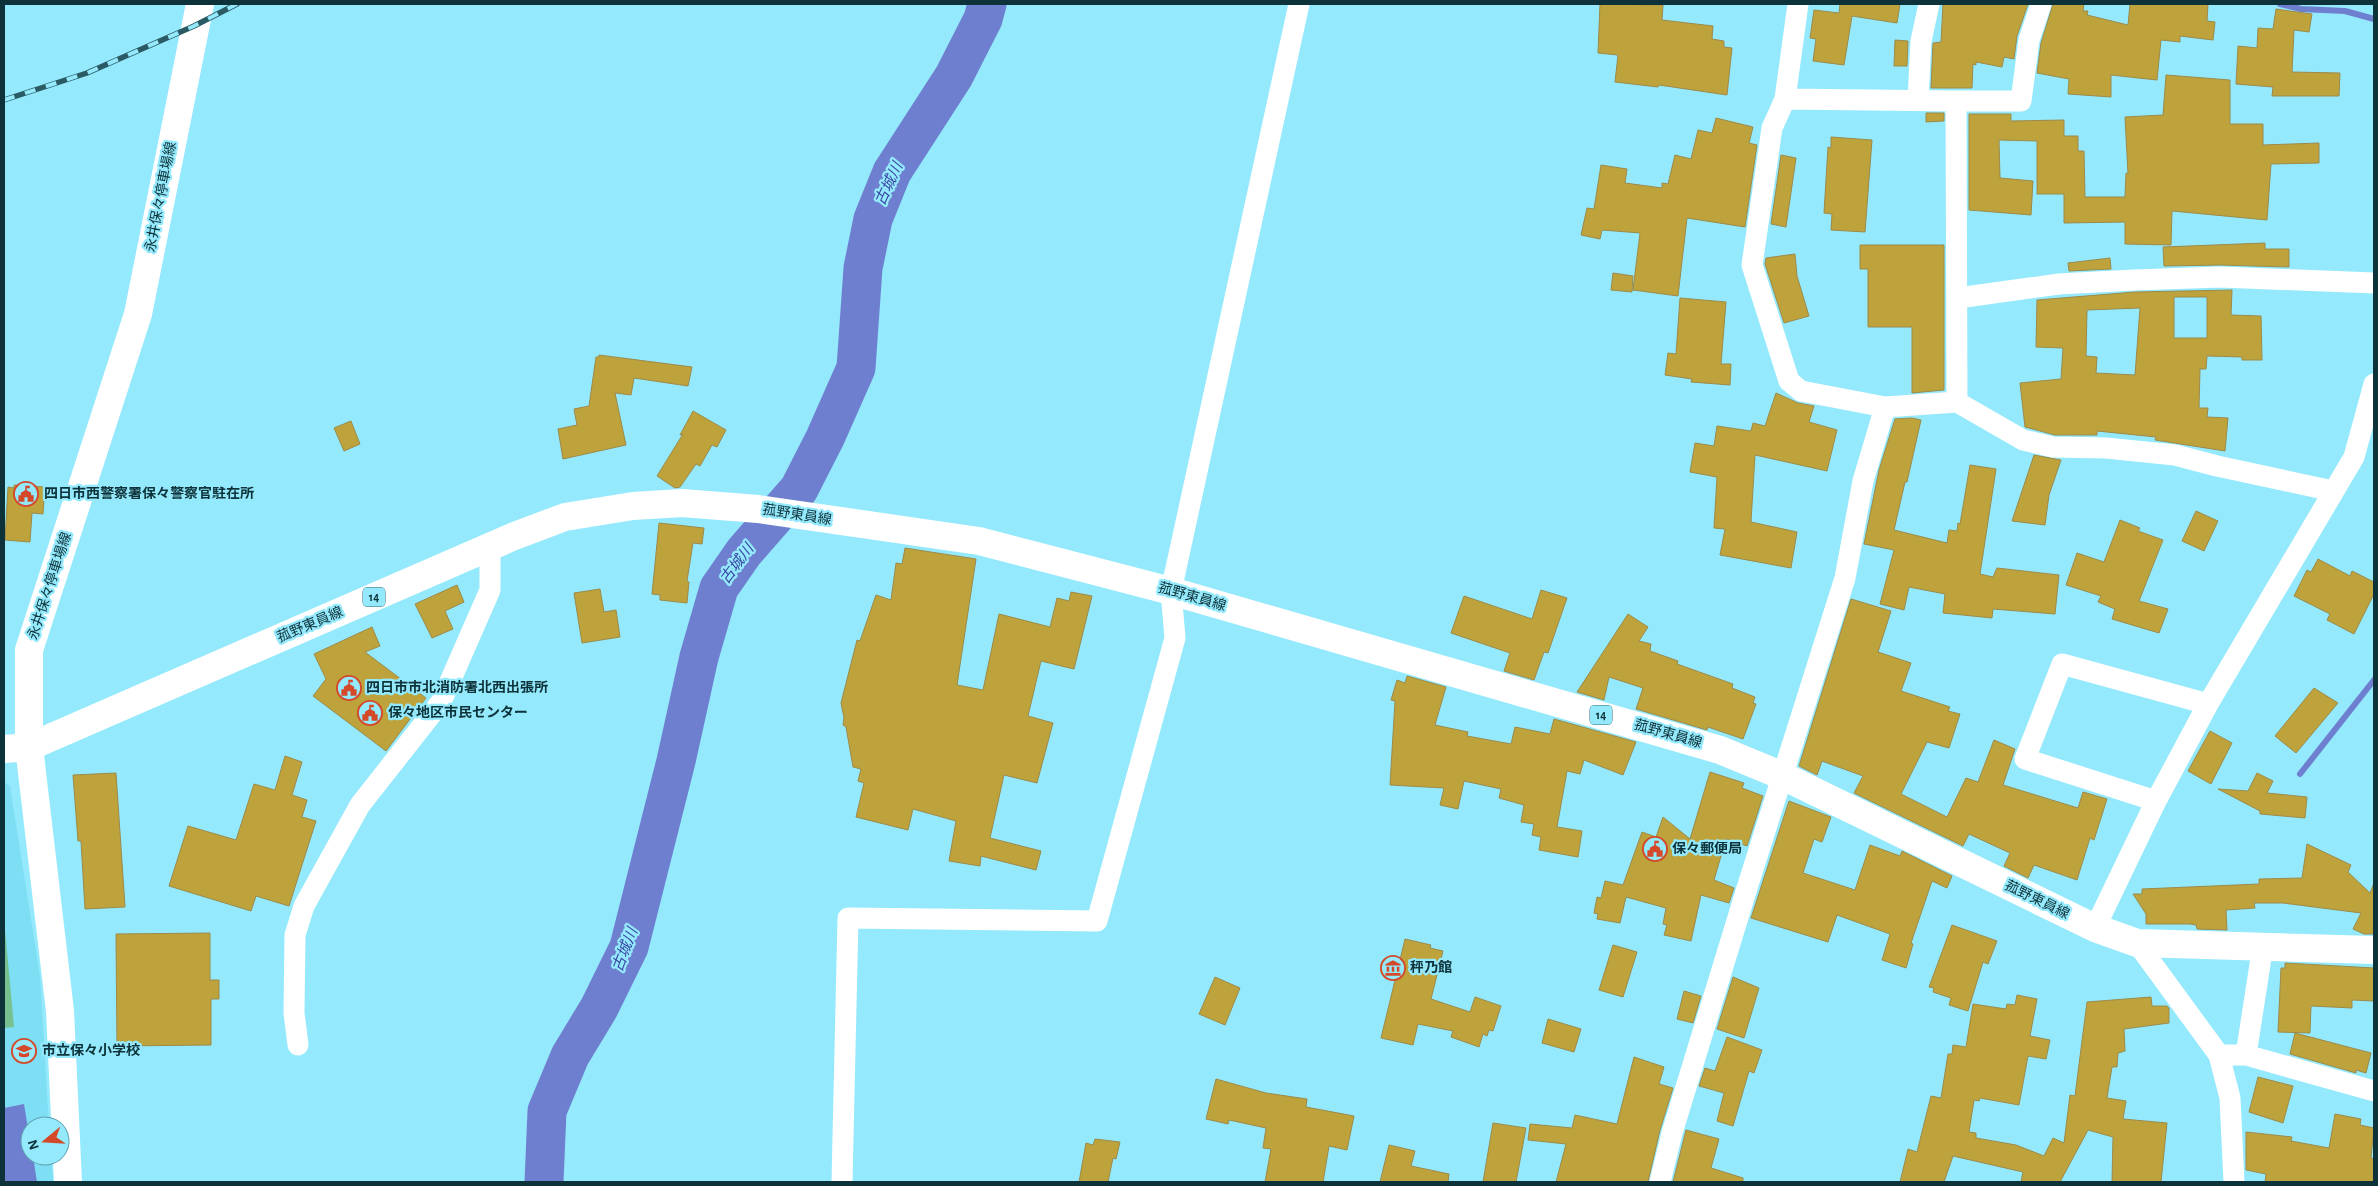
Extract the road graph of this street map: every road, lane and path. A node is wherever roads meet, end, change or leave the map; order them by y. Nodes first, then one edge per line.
1 (200, 4) edge
2 (1299, 4) edge
3 (1798, 4) edge
4 (1929, 4) edge
5 (2041, 4) edge
6 (1785, 99) junction
7 (1918, 99) junction
8 (1956, 101) junction
9 (2374, 283) edge
10 (1958, 298) junction
11 (2374, 384) edge
12 (1957, 402) junction
13 (1885, 406) junction
14 (2333, 491) junction
15 (490, 546) junction
16 (1171, 591) junction
17 (2208, 704) junction
18 (16, 748) edge
19 (1783, 776) junction
20 (2156, 801) junction
21 (2095, 928) junction
22 (2137, 943) junction
23 (2264, 945) junction
24 (2374, 950) edge
25 (298, 1045) dead end
26 (2219, 1055) junction
27 (2246, 1055) junction
28 (2374, 1091) edge
29 (68, 1182) edge
30 (842, 1182) edge
31 (1660, 1182) edge
32 (2234, 1182) edge

1 - 18 main road, 永井保々停車場線
2 - 16 street
3 - 6 street
4 - 7 street
5 - 8 street
6 - 7 street
6 - 13 street
7 - 8 street
8 - 10 street
9 - 10 street
10 - 12 street
11 - 14 street
12 - 13 street
12 - 14 street
13 - 19 street
14 - 17 street
15 - 16 main road, 菰野東員線 / 14
15 - 18 main road, 菰野東員線 / 14
15 - 25 street
16 - 19 main road, 菰野東員線 / 14
16 - 30 street
17 - 20 street
17 - 20 street
18 - 29 main road, 永井保々停車場線
19 - 21 main road, 菰野東員線 / 14
19 - 31 street
20 - 21 street
21 - 22 main road, 菰野東員線 / 14
22 - 23 main road, 菰野東員線 / 14
22 - 26 street
23 - 24 main road, 菰野東員線 / 14
23 - 27 street
26 - 27 street
26 - 32 street
27 - 28 street

